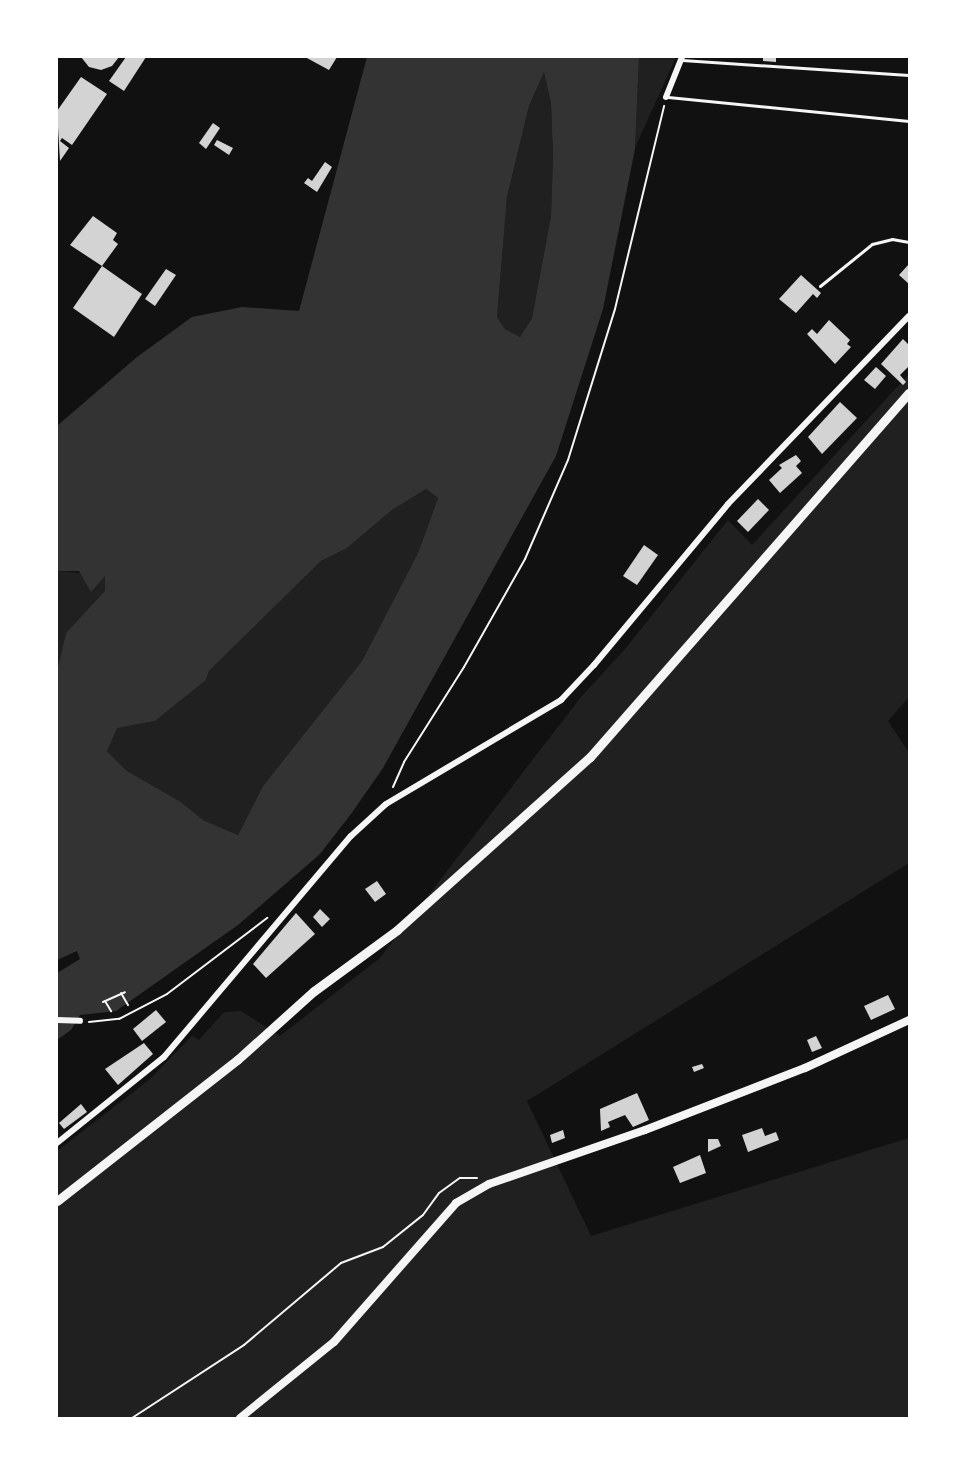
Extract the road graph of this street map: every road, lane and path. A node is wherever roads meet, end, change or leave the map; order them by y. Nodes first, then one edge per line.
1 (681, 58) edge
2 (909, 75) edge
3 (666, 97) junction
4 (909, 121) edge
5 (909, 242) edge
6 (820, 286) dead end
7 (909, 316) edge
8 (909, 393) edge
9 (387, 804) junction
10 (271, 915) dead end
11 (128, 1005) dead end
12 (111, 1011) dead end
13 (57, 1020) edge
14 (909, 1020) edge
15 (80, 1021) joint
16 (57, 1143) edge
17 (489, 1184) junction
18 (57, 1201) edge
19 (132, 1418) edge
20 (240, 1418) edge

1 - 2 lane
1 - 3 street
3 - 4 lane
3 - 9 path
5 - 6 lane
7 - 9 street
8 - 18 main road
9 - 16 street
10 - 15 path
11 - 12 path
13 - 15 street
14 - 17 street
17 - 19 path
17 - 20 street

